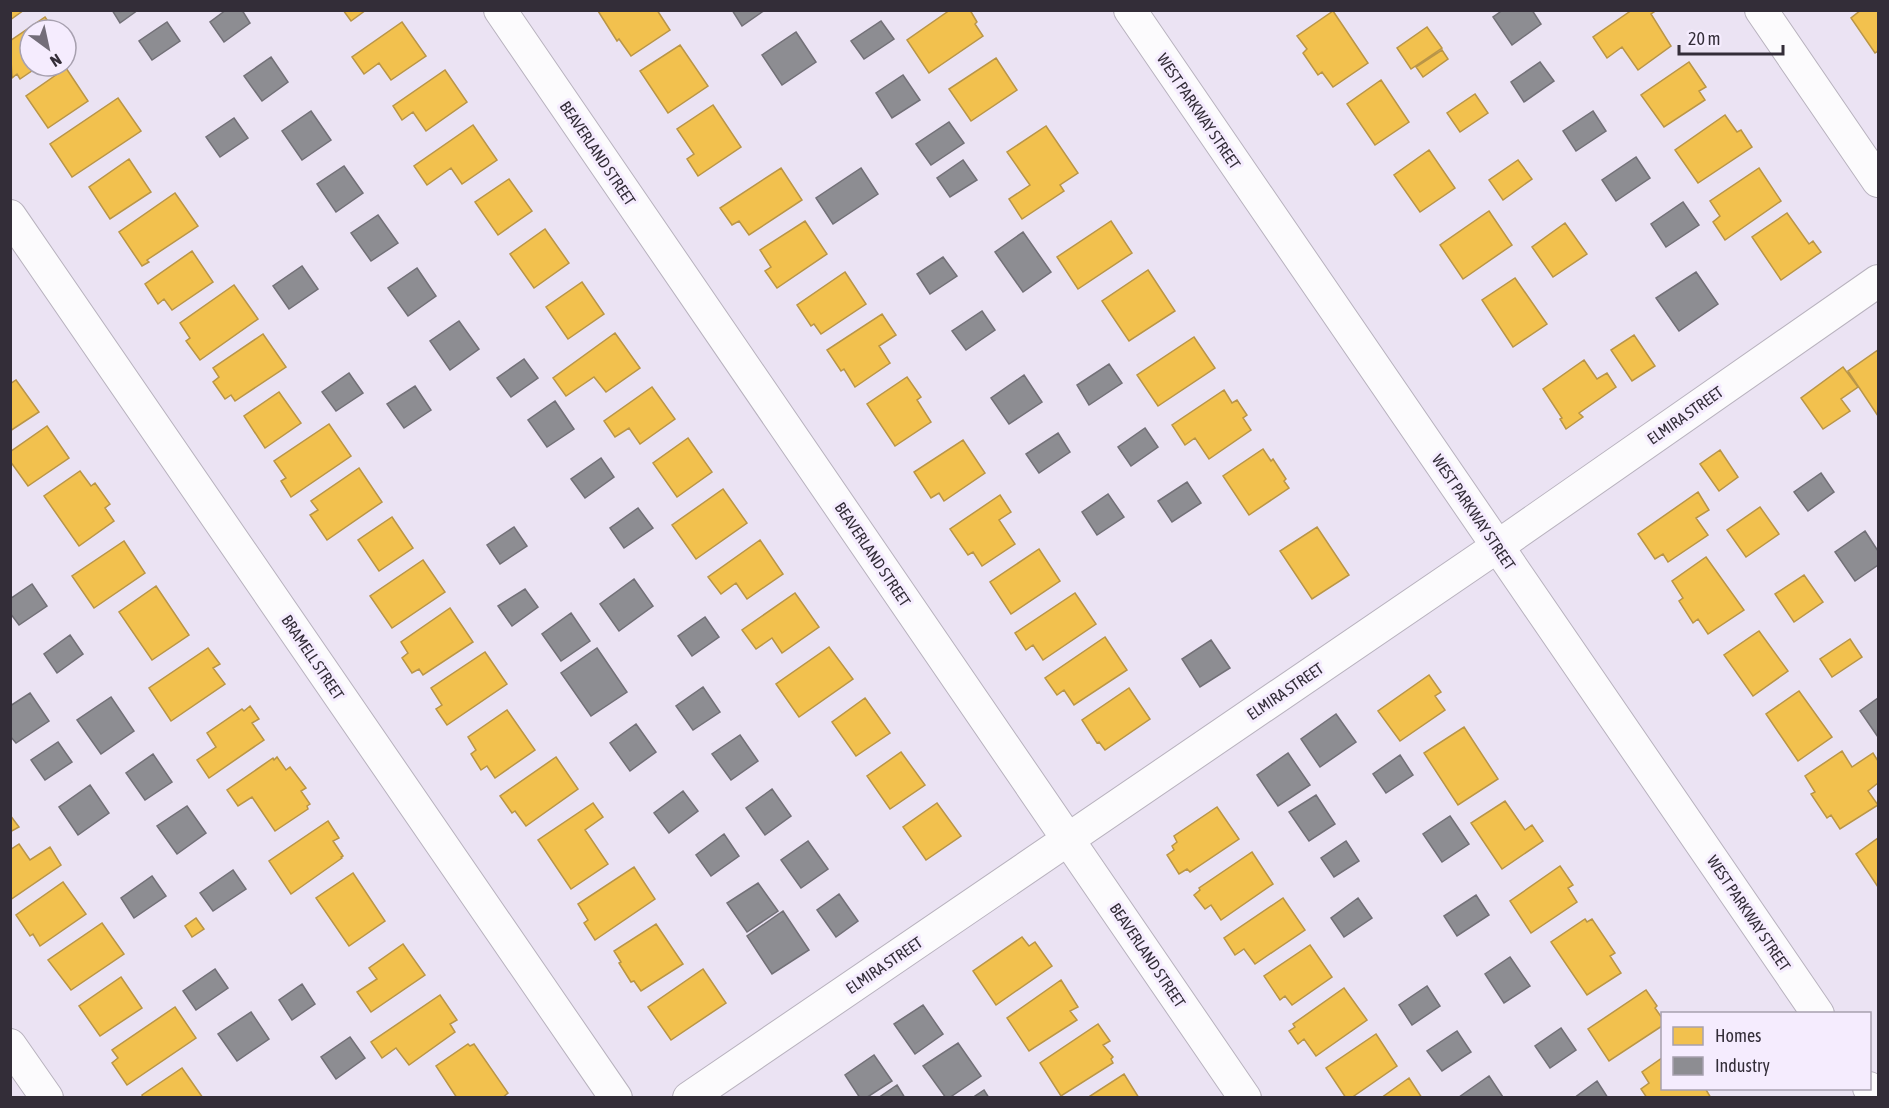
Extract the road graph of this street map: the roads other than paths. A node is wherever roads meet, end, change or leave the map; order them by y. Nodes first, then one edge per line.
1 (500, 10) edge
2 (1130, 10) edge
3 (1761, 10) edge
4 (1878, 181) edge
5 (10, 216) edge
6 (1878, 281) edge
7 (1498, 546) junction
8 (1068, 839) junction
9 (1817, 1012) edge
10 (10, 1045) edge
11 (47, 1098) edge
12 (616, 1098) edge
13 (689, 1098) edge
14 (1245, 1098) edge

1 - 8 street, BEAVERLAND STREET
2 - 7 street, WEST PARKWAY STREET
3 - 4 street
5 - 12 street, BRAMELL STREET
6 - 7 street, ELMIRA STREET
7 - 8 street, ELMIRA STREET
7 - 9 street, WEST PARKWAY STREET
8 - 13 street, ELMIRA STREET
8 - 14 street, BEAVERLAND STREET
10 - 11 street

